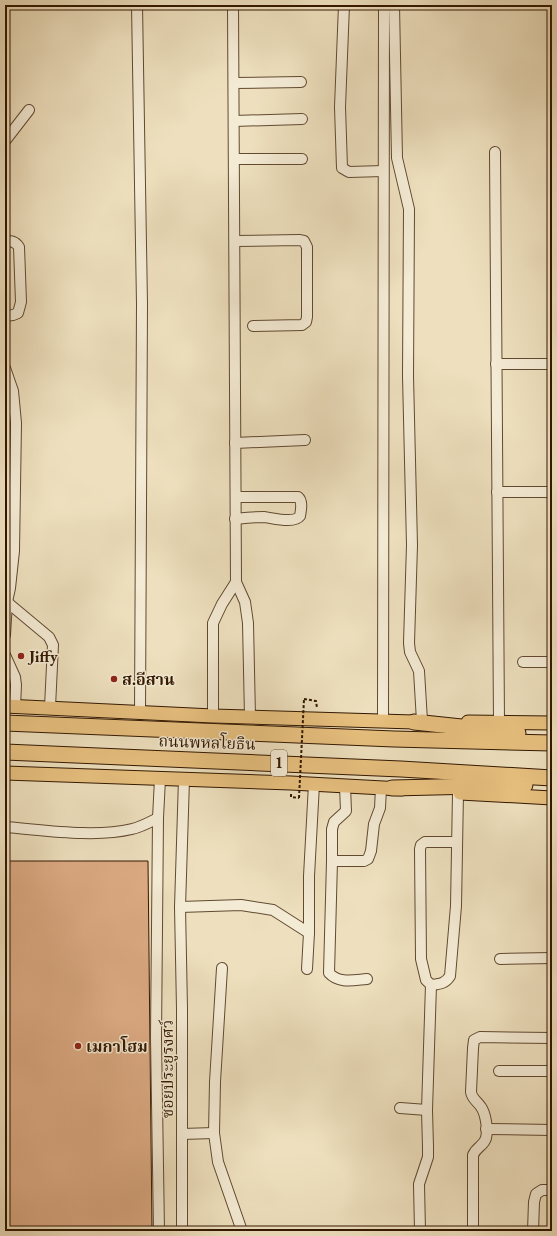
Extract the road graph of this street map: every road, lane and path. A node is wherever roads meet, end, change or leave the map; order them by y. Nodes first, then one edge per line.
1 (137, 5) edge
2 (233, 5) edge
3 (344, 5) edge
4 (384, 5) edge
5 (394, 5) edge
6 (301, 82) dead end
7 (234, 83) junction
8 (29, 110) dead end
9 (302, 119) dead end
10 (234, 121) junction
11 (5, 141) edge
12 (495, 152) dead end
13 (234, 159) junction
14 (302, 159) dead end
15 (383, 171) junction
16 (5, 241) edge
17 (235, 241) junction
18 (5, 316) edge
19 (253, 326) dead end
20 (496, 364) junction
21 (552, 364) edge
22 (5, 368) edge
23 (305, 440) dead end
24 (235, 443) junction
25 (497, 492) junction
26 (552, 492) edge
27 (236, 498) junction
28 (235, 519) junction
29 (236, 582) junction
30 (7, 602) junction
31 (5, 635) edge
32 (5, 655) edge
33 (523, 662) dead end
34 (552, 662) edge
35 (10, 706) edge
36 (50, 707) junction
37 (140, 712) junction
38 (213, 716) junction
39 (250, 717) junction
40 (318, 719) junction
41 (383, 721) junction
42 (418, 721) junction
43 (499, 722) junction
44 (5, 723) edge
45 (552, 723) edge
46 (552, 737) edge
47 (552, 743) edge
48 (5, 752) edge
49 (5, 773) edge
50 (552, 778) edge
51 (160, 779) junction
52 (184, 779) junction
53 (314, 784) junction
54 (552, 784) edge
55 (345, 786) junction
56 (386, 788) junction
57 (458, 792) junction
58 (299, 798) dead end
59 (552, 798) edge
60 (158, 818) junction
61 (5, 827) edge
62 (457, 842) junction
63 (332, 861) junction
64 (180, 907) junction
65 (310, 933) junction
66 (552, 958) edge
67 (500, 959) dead end
68 (222, 968) dead end
69 (307, 969) dead end
70 (367, 979) dead end
71 (431, 985) junction
72 (552, 1038) edge
73 (499, 1071) dead end
74 (552, 1071) edge
75 (400, 1108) dead end
76 (427, 1110) junction
77 (486, 1129) junction
78 (552, 1130) edge
79 (214, 1133) junction
80 (182, 1134) junction
81 (552, 1190) edge
82 (159, 1231) edge
83 (182, 1231) edge
84 (242, 1231) edge
85 (420, 1231) edge
86 (473, 1231) edge
87 (534, 1231) edge

1 - 37 street
2 - 7 street
3 - 15 street
4 - 15 street
5 - 42 street
6 - 7 street
7 - 10 street
8 - 11 street
9 - 10 street
10 - 13 street
12 - 20 street
13 - 14 street
13 - 17 street
15 - 41 street
16 - 18 street
17 - 19 street
17 - 24 street
20 - 21 street
20 - 25 street
22 - 30 street
23 - 24 street
24 - 27 street
25 - 26 street
25 - 43 street
27 - 28 street
27 - 28 street
28 - 29 street
29 - 38 street
29 - 39 street
30 - 31 street
30 - 36 street
32 - 35 street
33 - 34 street
35 - 36 main road, ถนนพหลโยธิน
36 - 37 main road, ถนนพหลโยธิน
37 - 38 main road, ถนนพหลโยธิน
38 - 39 main road, ถนนพหลโยธิน
39 - 40 main road, ถนนพหลโยธิน
40 - 41 main road, ถนนพหลโยธิน
40 - 58 path, bridge
41 - 42 main road, ถนนพหลโยธิน
42 - 43 main road, ถนนพหลโยธิน
42 - 46 highway
43 - 45 main road, ถนนพหลโยธิน
44 - 47 highway, ถนนพหลโยธิน / 1
48 - 50 highway, ถนนพหลโยธิน / 1
49 - 51 main road, 1
51 - 52 main road, 1
51 - 60 street
52 - 53 main road, 1
52 - 64 street, ซอยประยูรงศว์
53 - 55 main road, 1
53 - 65 street
54 - 56 highway
55 - 56 main road, 1
55 - 63 street
56 - 57 main road, 1
56 - 63 street
57 - 59 main road, 1
57 - 62 street
60 - 61 street
60 - 82 street
62 - 71 street
62 - 71 street
63 - 70 street
64 - 65 street
64 - 80 street, ซอยประยูรงศว์
65 - 69 street
66 - 67 street
68 - 79 street
71 - 76 street
72 - 77 street
73 - 74 street
75 - 76 street
76 - 85 street
77 - 78 street
77 - 86 street
79 - 80 street
79 - 84 street
80 - 83 street, ซอยประยูรงศว์
81 - 87 street

